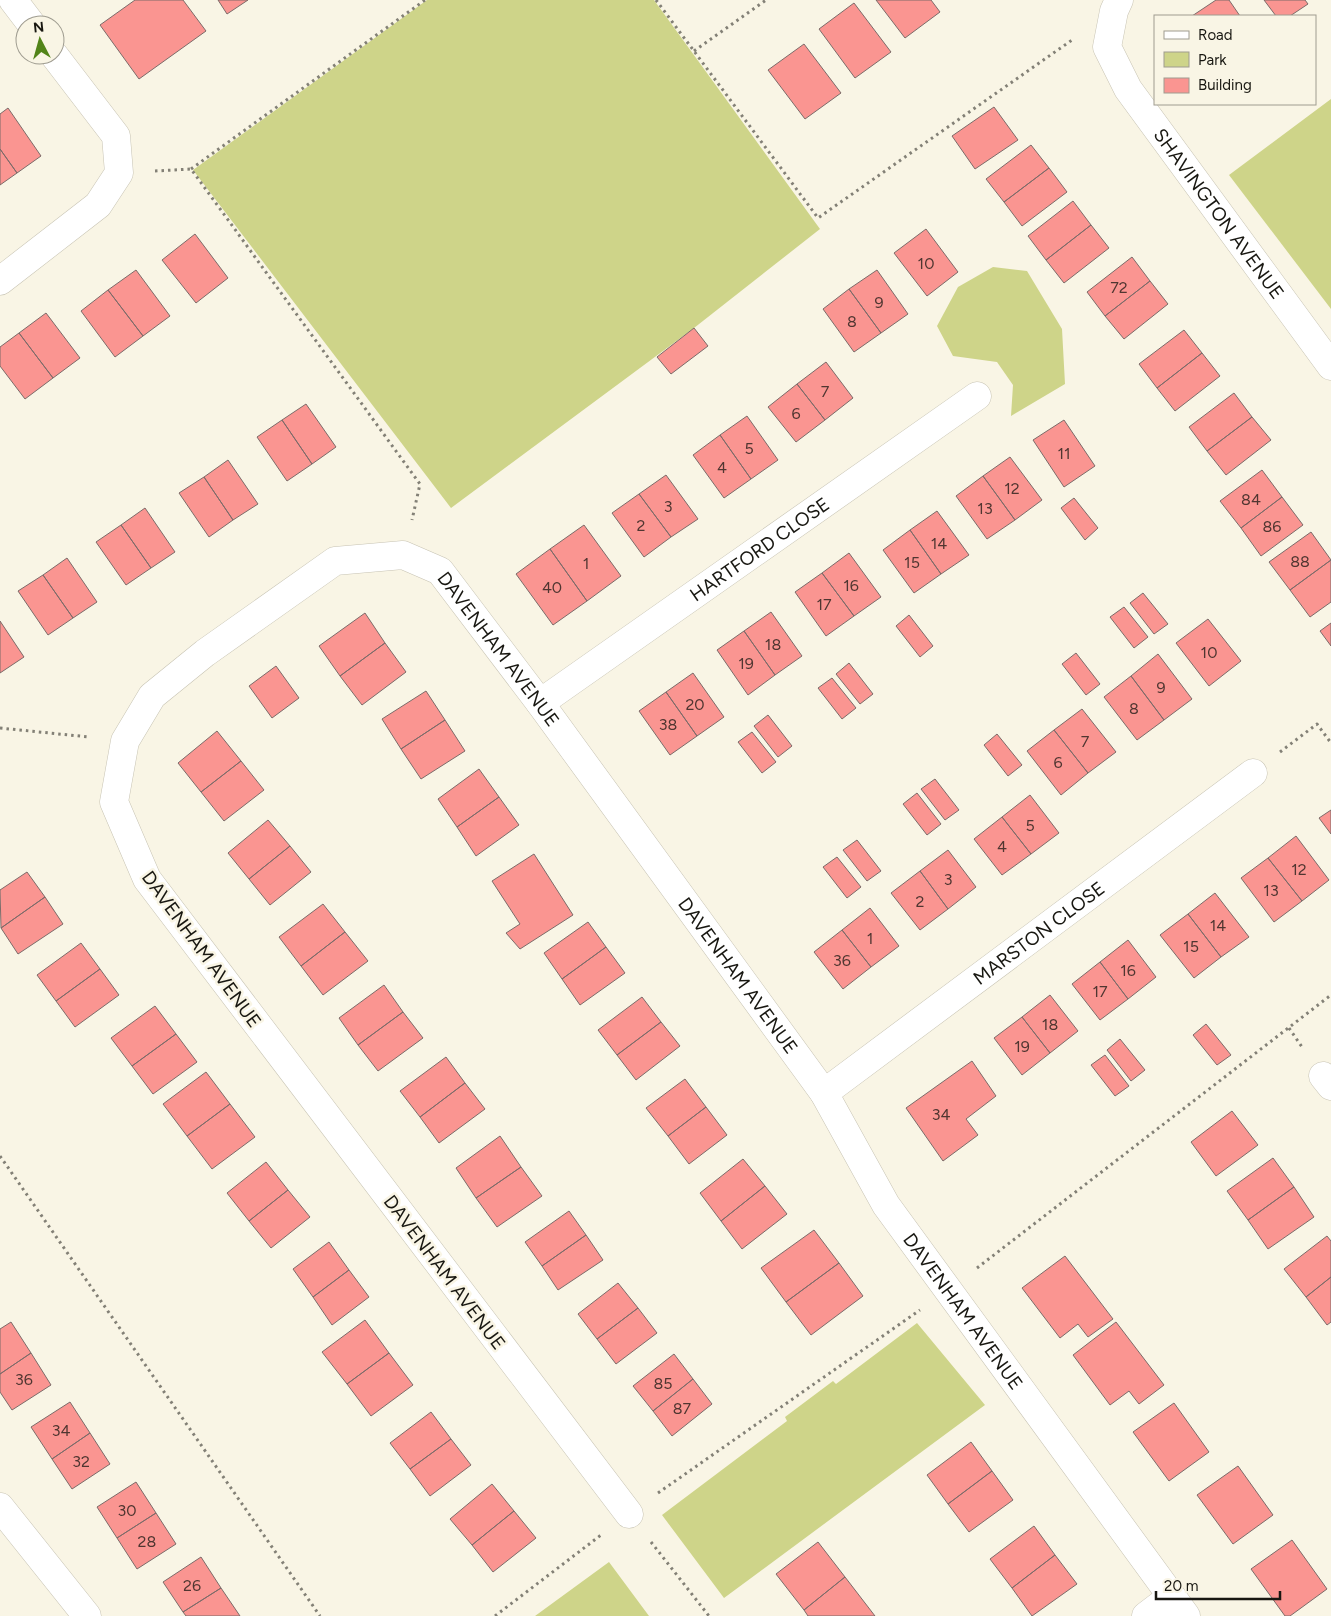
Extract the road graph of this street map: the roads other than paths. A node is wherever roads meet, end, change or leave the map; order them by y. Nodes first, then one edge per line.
1 (15, 1) edge
2 (1116, 5) edge
3 (25, 15) edge
4 (62, 65) edge
5 (0, 281) edge
6 (1331, 366) edge
7 (977, 396) dead end
8 (540, 703) junction
9 (1253, 772) road end
10 (824, 1093) junction
11 (0, 1507) edge
12 (628, 1514) road end
13 (1179, 1606) edge
14 (88, 1616) edge
15 (1146, 1616) edge

1 - 3 street
2 - 6 street, SHAVINGTON AVENUE
4 - 5 street
7 - 8 street, HARTFORD CLOSE
8 - 10 street, DAVENHAM AVENUE
8 - 12 street, DAVENHAM AVENUE
9 - 10 street, MARSTON CLOSE
10 - 13 street, DAVENHAM AVENUE
11 - 14 street
13 - 15 street

